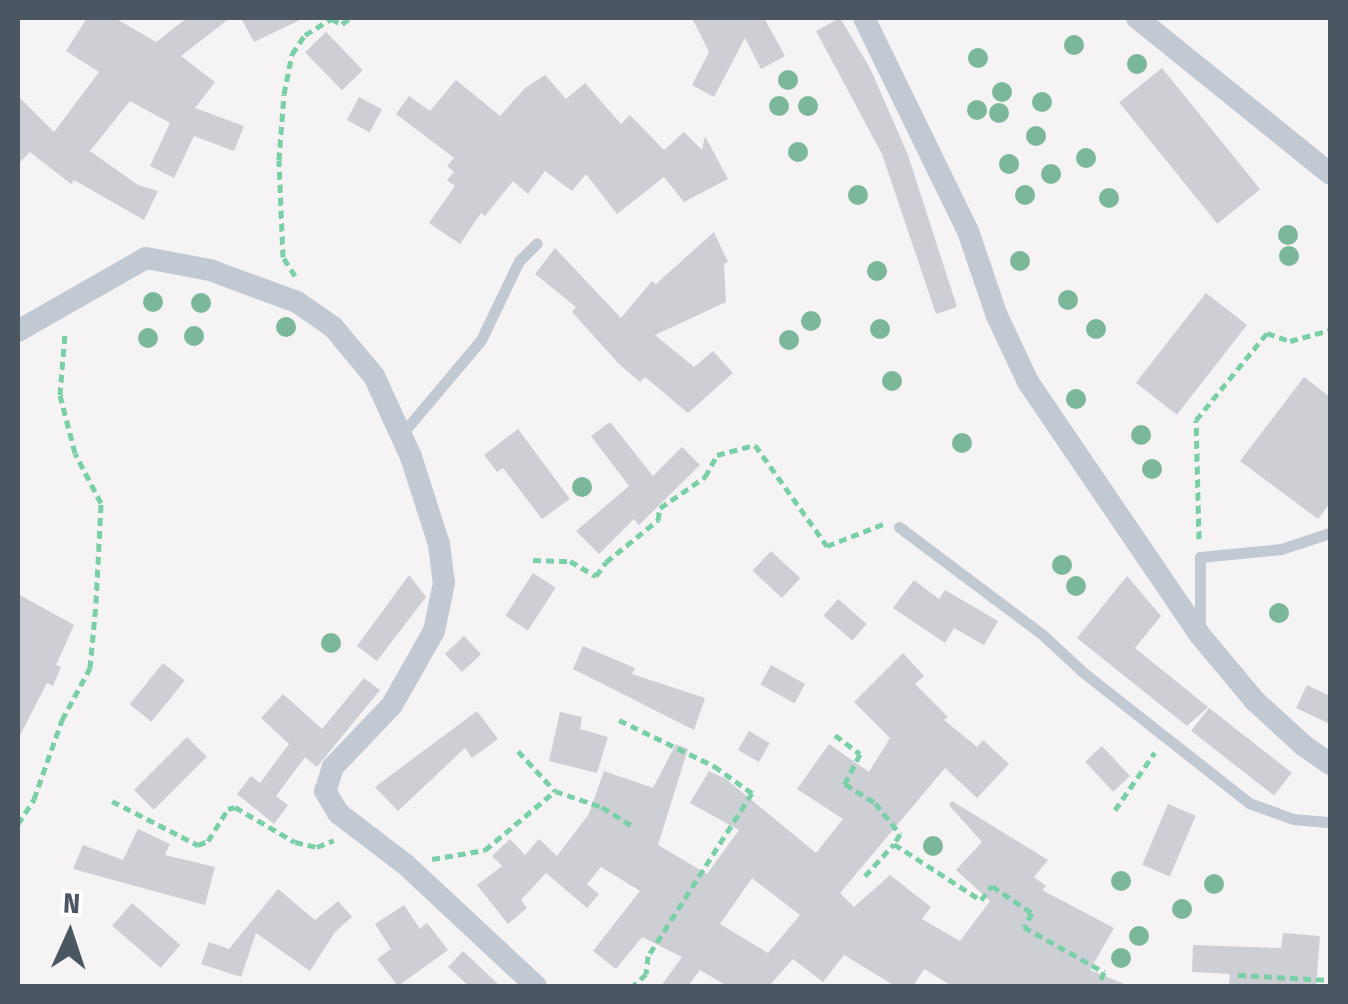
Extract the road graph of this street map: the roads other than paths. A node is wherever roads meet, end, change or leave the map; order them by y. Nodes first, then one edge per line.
1 (864, 18) edge
2 (1137, 18) edge
3 (1330, 174) edge
4 (537, 243) dead end
5 (18, 331) edge
6 (401, 434) junction
7 (898, 527) road end
8 (1330, 533) edge
9 (1200, 634) junction
10 (1330, 764) edge
11 (1330, 822) edge
12 (536, 986) edge

1 - 9 street
2 - 3 street
4 - 6 lane
5 - 6 street
6 - 12 street
7 - 11 lane
8 - 9 lane
9 - 10 street

